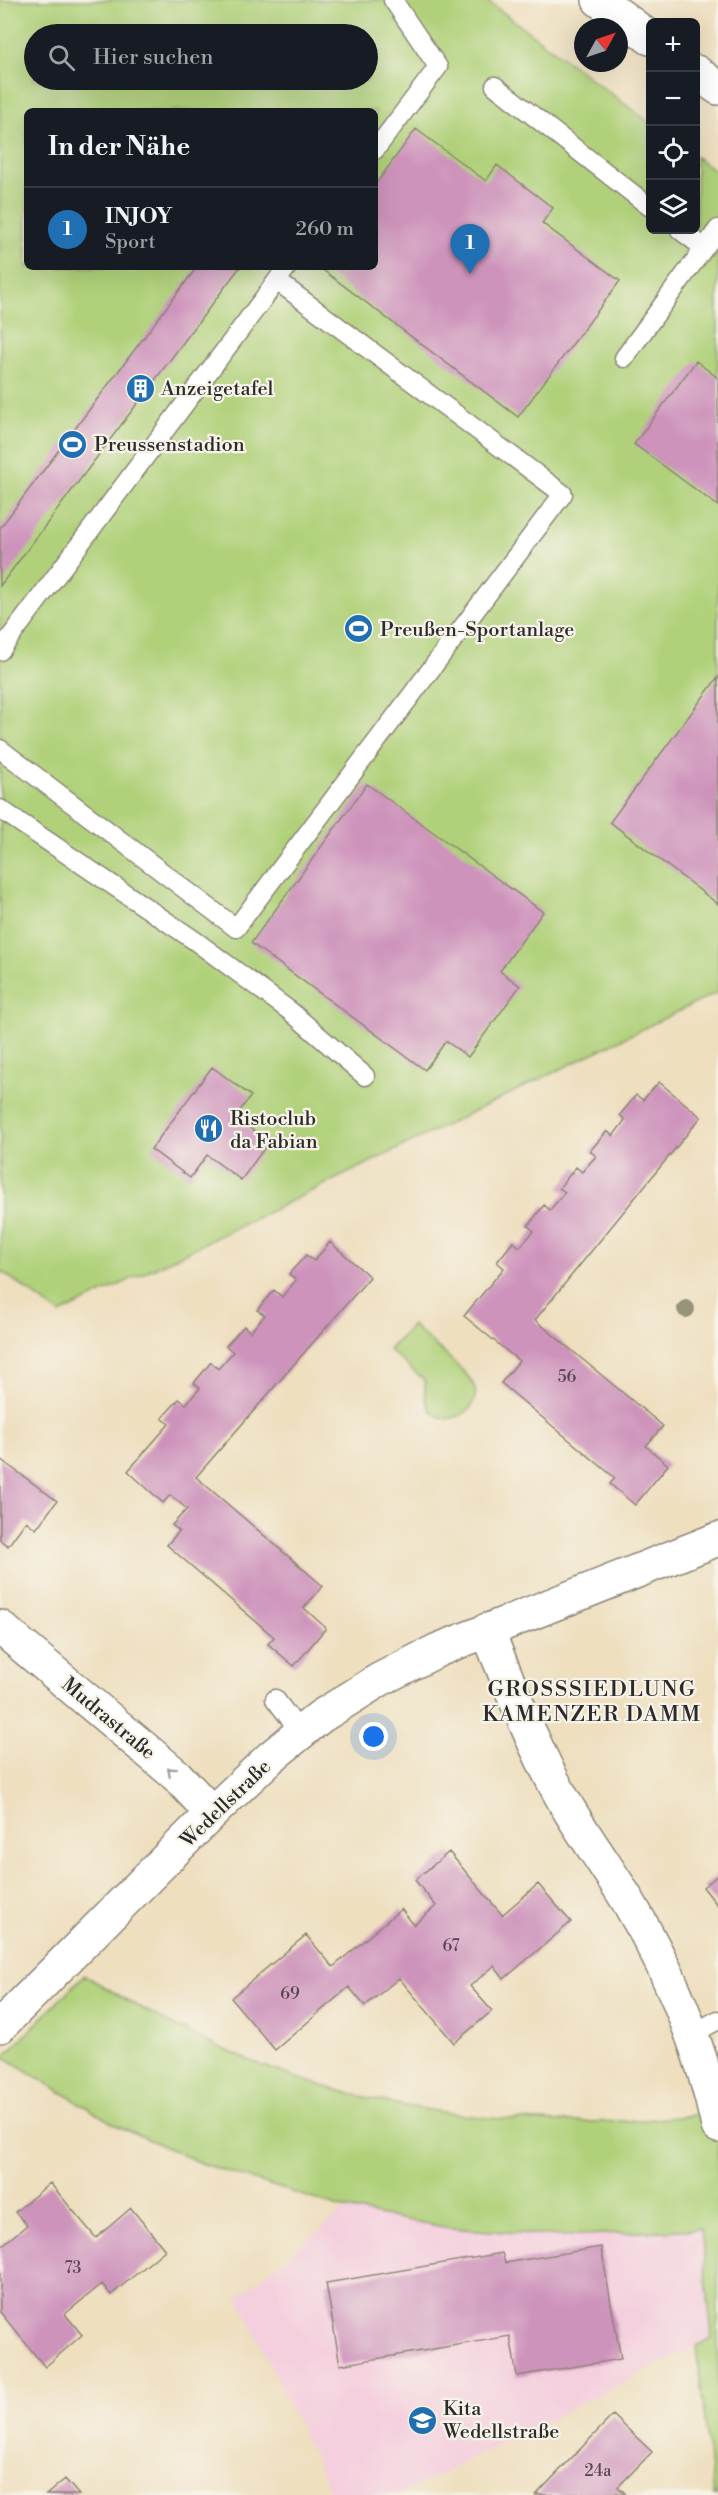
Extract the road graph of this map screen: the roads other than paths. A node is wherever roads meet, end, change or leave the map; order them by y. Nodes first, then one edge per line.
1 (393, 0) edge
2 (599, 0) edge
3 (646, 34) edge
4 (700, 75) edge
5 (495, 86) dead end
6 (718, 88) edge
7 (378, 146) edge
8 (646, 203) edge
9 (718, 229) edge
10 (685, 234) edge
11 (704, 248) junction
12 (282, 274) edge
13 (624, 357) dead end
14 (0, 651) edge
15 (0, 749) edge
16 (0, 809) edge
17 (365, 1076) dead end
18 (718, 1539) edge
19 (0, 1628) edge
20 (487, 1630) junction
21 (275, 1699) dead end
22 (301, 1733) junction
23 (212, 1813) junction
24 (0, 2026) edge
25 (705, 2027) edge
26 (718, 2126) edge

1 - 7 lane
2 - 3 street
4 - 6 street
5 - 8 lane
9 - 11 lane
10 - 11 lane
11 - 13 lane
12 - 14 lane
12 - 15 lane
16 - 17 lane
18 - 20 street, Wedellstraße
23 -> 19 street, Mudrastraße
20 - 22 street, Wedellstraße
20 - 25 street
21 - 22 lane
22 - 23 street, Wedellstraße
23 - 24 street, Wedellstraße
25 - 26 street

